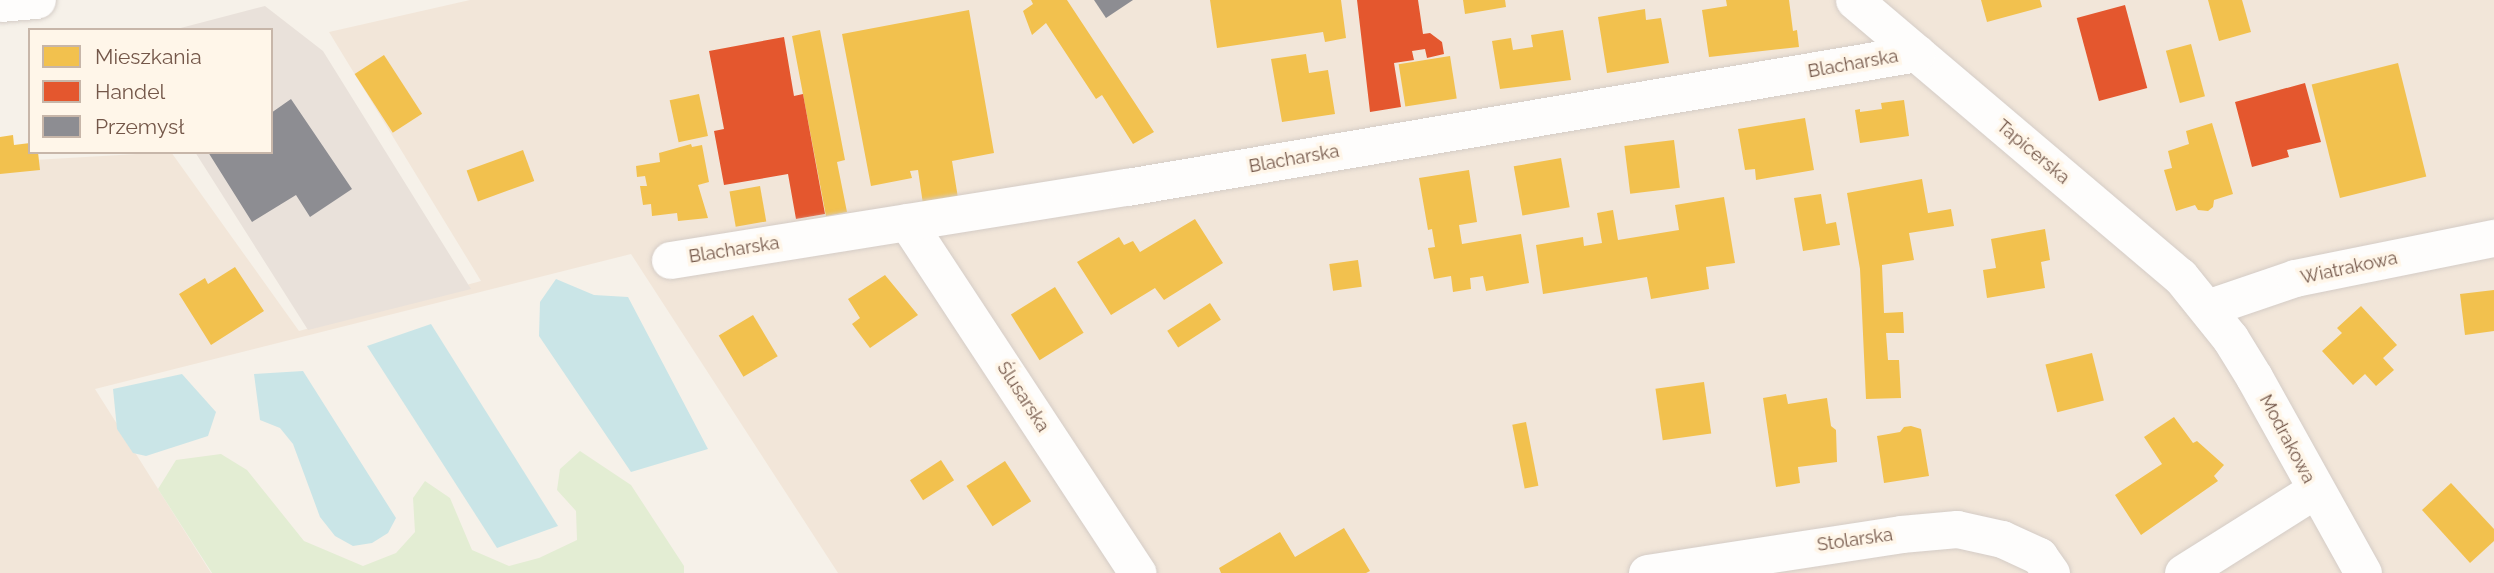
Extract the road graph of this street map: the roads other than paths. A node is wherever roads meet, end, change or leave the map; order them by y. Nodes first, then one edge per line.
1 (37, 0) edge
2 (1854, 0) edge
3 (0, 3) edge
4 (1917, 53) junction
5 (907, 222) junction
6 (2494, 238) edge
7 (670, 260) dead end
8 (2207, 309) junction
9 (2315, 490) junction
10 (1138, 573) edge
11 (1647, 573) edge
12 (2051, 573) edge
13 (2183, 573) edge
14 (2362, 573) edge

1 - 3 street
2 - 4 street, Tapicerska
4 - 5 street, Blacharska
4 - 8 street, Tapicerska
5 - 7 street, Blacharska
5 - 10 street, Ślusarska
6 - 8 street, Wiatrakowa
8 - 9 street, Modrakowa
9 - 13 street
9 - 14 street, Modrakowa
11 - 12 street, Stolarska

